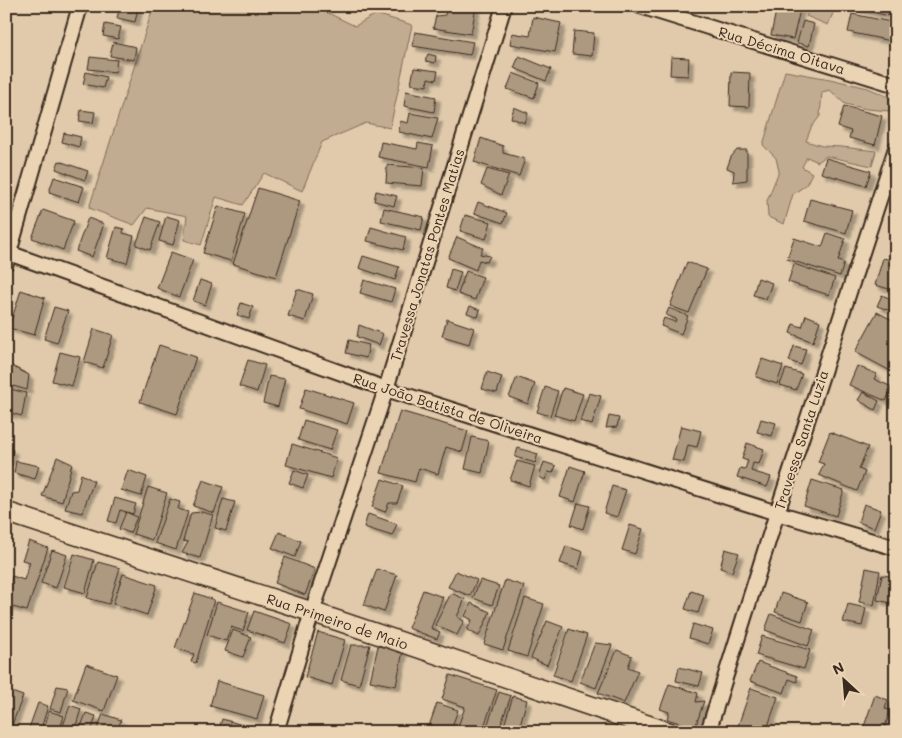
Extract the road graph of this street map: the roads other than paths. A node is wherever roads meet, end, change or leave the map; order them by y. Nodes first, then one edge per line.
1 (80, 6) edge
2 (504, 6) edge
3 (640, 6) edge
4 (896, 85) edge
5 (896, 148) edge
6 (7, 256) edge
7 (386, 389) junction
8 (6, 512) edge
9 (777, 513) junction
10 (896, 548) edge
11 (312, 612) junction
12 (276, 732) edge
13 (668, 732) edge
14 (708, 732) edge

1 - 6 street
2 - 7 street, Travessa Jonatas Pontes Matias
3 - 4 street, Rua Décima Oitava
5 - 9 street, Travessa Santa Luzia
6 - 7 street, Rua João Batista de Oliveira
7 - 9 street, Rua João Batista de Oliveira
7 - 11 street, Travessa Jonatas Pontes Matias
8 - 11 street, Rua Primeiro de Maio
9 - 10 street, Rua João Batista de Oliveira
9 - 14 street, Travessa Santa Luzia
11 - 12 street, Travessa Jonatas Pontes Matias
11 - 13 street, Rua Primeiro de Maio

